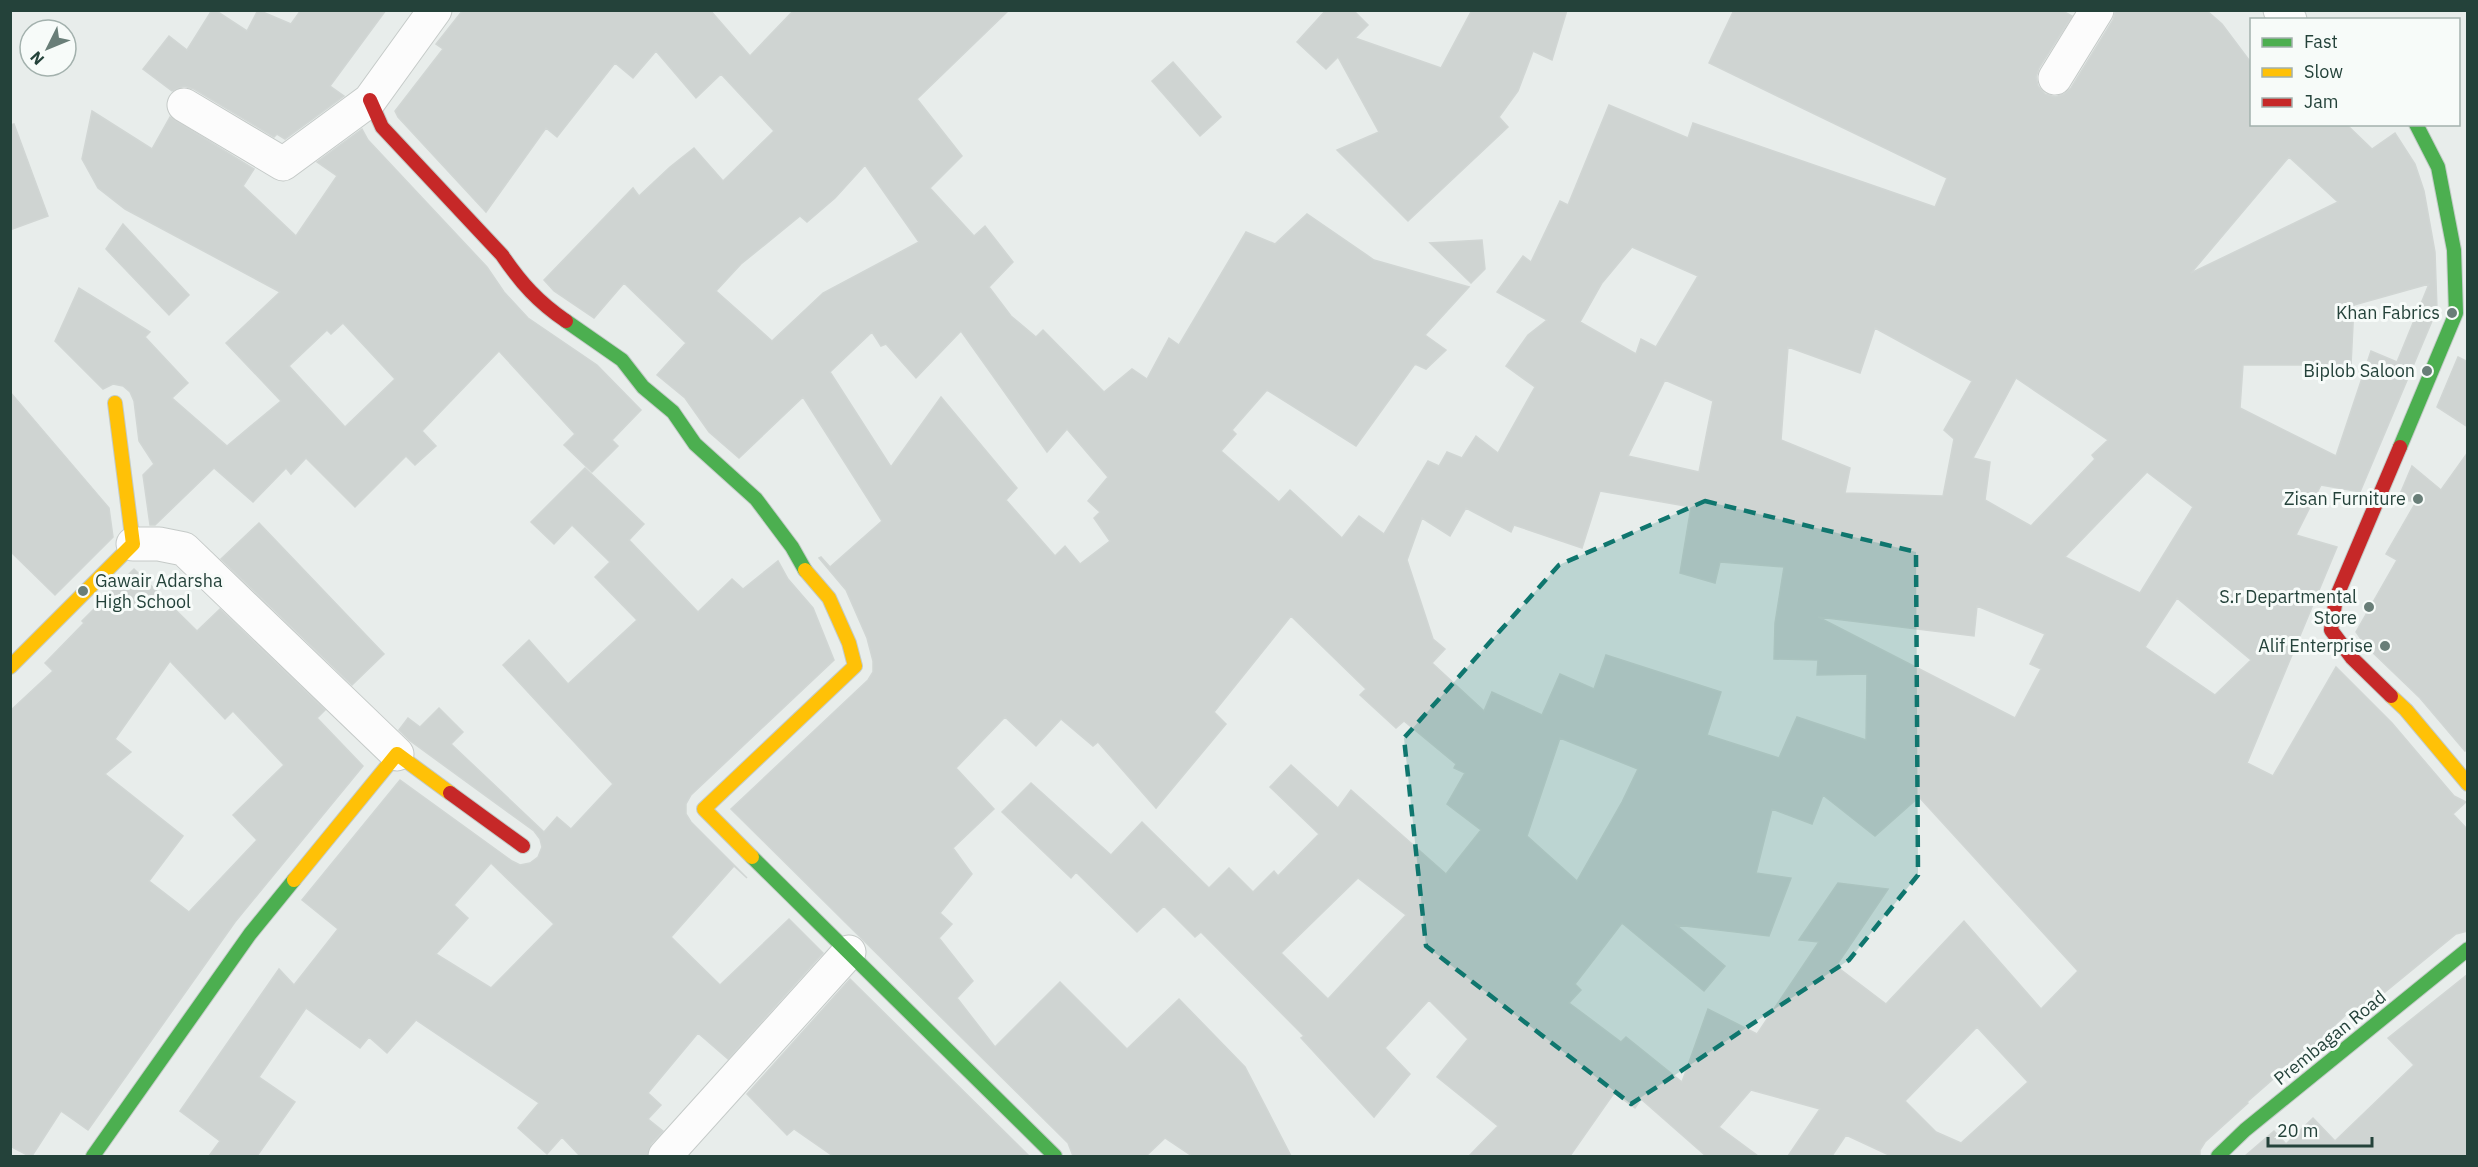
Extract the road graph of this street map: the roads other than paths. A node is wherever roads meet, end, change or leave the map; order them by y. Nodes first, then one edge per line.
1 (435, 10) edge
2 (2097, 10) edge
3 (2055, 78) dead end
4 (370, 100) junction
5 (184, 105) dead end
6 (2417, 126) edge
7 (2462, 310) edge
8 (115, 403) dead end
9 (133, 544) junction
10 (10, 667) edge
11 (397, 754) junction
12 (2468, 784) edge
13 (523, 846) dead end
14 (2468, 949) edge
15 (849, 952) junction
16 (93, 1156) edge
17 (665, 1156) edge
18 (1055, 1156) edge
19 (2218, 1156) edge

1 - 4 street
2 - 3 street
4 - 5 street
4 - 15 street
6 - 7 street
7 - 12 street
8 - 9 street
9 - 10 street
9 - 11 street
11 - 13 street
11 - 16 street
14 - 19 street, Prembagan Road
15 - 17 street
15 - 18 street

